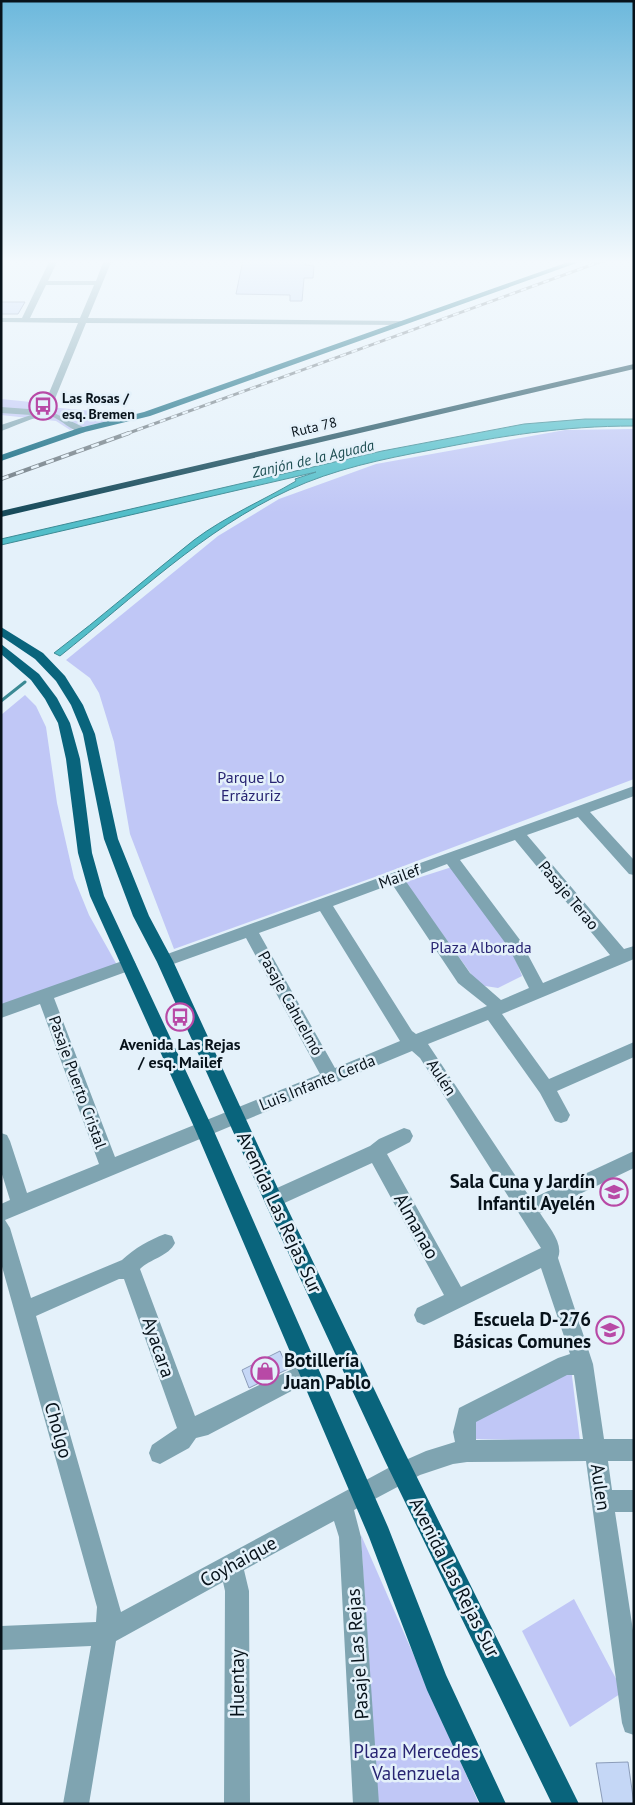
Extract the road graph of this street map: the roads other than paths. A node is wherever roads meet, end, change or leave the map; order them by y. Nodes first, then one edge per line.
1 (73, 344) edge
2 (342, 344) edge
3 (634, 359) edge
4 (634, 366) edge
5 (1, 410) edge
6 (45, 413) junction
7 (1, 428) edge
8 (82, 430) junction
9 (1, 458) edge
10 (1, 505) edge
11 (1, 514) edge
12 (1, 630) edge
13 (1, 648) edge
14 (634, 791) edge
15 (580, 810) junction
16 (517, 833) junction
17 (450, 857) junction
18 (634, 870) edge
19 (395, 877) junction
20 (323, 903) junction
21 (250, 930) junction
22 (627, 954) edge
23 (165, 961) junction
24 (128, 965) junction
25 (540, 991) junction
26 (45, 995) junction
27 (495, 1009) junction
28 (1, 1011) edge
29 (414, 1042) junction
30 (634, 1049) edge
31 (331, 1077) junction
32 (546, 1088) junction
33 (562, 1115) dead end
34 (236, 1116) junction
35 (204, 1129) junction
36 (404, 1136) dead end
37 (1, 1141) edge
38 (376, 1152) junction
39 (634, 1159) edge
40 (110, 1168) junction
41 (273, 1199) junction
42 (21, 1205) junction
43 (527, 1210) junction
44 (1, 1213) edge
45 (1, 1228) edge
46 (165, 1243) dead end
47 (547, 1255) junction
48 (128, 1268) junction
49 (458, 1299) junction
50 (25, 1311) junction
51 (424, 1315) dead end
52 (583, 1364) junction
53 (309, 1371) junction
54 (191, 1427) junction
55 (596, 1450) junction
56 (634, 1450) edge
57 (467, 1451) junction
58 (160, 1453) dead end
59 (402, 1472) junction
60 (362, 1493) junction
61 (603, 1501) junction
62 (634, 1502) edge
63 (341, 1505) junction
64 (231, 1564) junction
65 (106, 1633) junction
66 (1, 1638) edge
67 (634, 1723) edge
68 (76, 1804) edge
69 (237, 1804) edge
70 (366, 1804) edge
71 (493, 1804) edge
72 (566, 1804) edge

1 - 6 street
2 - 8 main road
3 - 10 highway, Ruta 78
4 - 11 highway, Ruta 78
5 - 6 street
6 - 7 street
6 - 8 street
8 - 9 main road
12 - 23 main road, Avenida Las Rejas Sur
13 - 24 main road, Avenida Las Rejas Sur
14 - 15 street, Mailef
15 - 16 street, Mailef
15 - 18 street
16 - 17 street, Mailef
16 - 22 street, Pasaje Terao
17 - 19 street, Mailef
17 - 25 street
19 - 20 street, Mailef
19 - 27 street
20 - 21 street, Mailef
20 - 29 street, Aulén
21 - 23 street, Mailef
21 - 31 street, Pasaje Cahuelmó
22 - 25 street, Luis Infante Cerda
23 - 34 main road, Avenida Las Rejas Sur
24 - 26 street
24 - 35 main road, Avenida Las Rejas Sur
25 - 27 street, Luis Infante Cerda
26 - 28 street
26 - 40 street, Pasaje Puerto Cristal
27 - 29 street, Luis Infante Cerda
27 - 32 street
29 - 31 street, Luis Infante Cerda
29 - 43 street, Aulén
30 - 32 street
31 - 34 street, Luis Infante Cerda
32 - 33 street
34 - 35 street, Luis Infante Cerda
34 - 41 main road, Avenida Las Rejas Sur
35 - 40 street, Luis Infante Cerda
35 - 53 main road, Avenida Las Rejas Sur
36 - 38 street
37 - 42 street
38 - 41 street
38 - 49 street, Almanao
39 - 43 street
40 - 42 street, Luis Infante Cerda
41 - 59 main road, Avenida Las Rejas Sur
42 - 44 street, Luis Infante Cerda
43 - 47 street, Aulén
45 - 50 street, Cholgo
46 - 48 street
47 - 49 street
47 - 52 street, Aulen
48 - 50 street
48 - 54 street, Ayacara
49 - 51 street
50 - 65 street, Cholgo
52 - 55 street, Aulen
52 - 57 street
53 - 54 street
53 - 60 main road, Avenida Las Rejas Sur
54 - 58 street
55 - 56 street, Coyhaique
55 - 57 street, Coyhaique
55 - 61 street, Aulen
57 - 59 street, Coyhaique
59 - 60 street, Coyhaique
59 - 72 main road, Avenida Las Rejas Sur
60 - 63 street, Coyhaique
60 - 71 main road, Avenida Las Rejas Sur
61 - 62 street
61 - 67 street, Aulen
63 - 64 street, Coyhaique
63 - 70 street, Pasaje Las Rejas
64 - 65 street, Coyhaique
64 - 69 street, Huentay
65 - 66 street, Coyhaique
65 - 68 street, Cholgo

